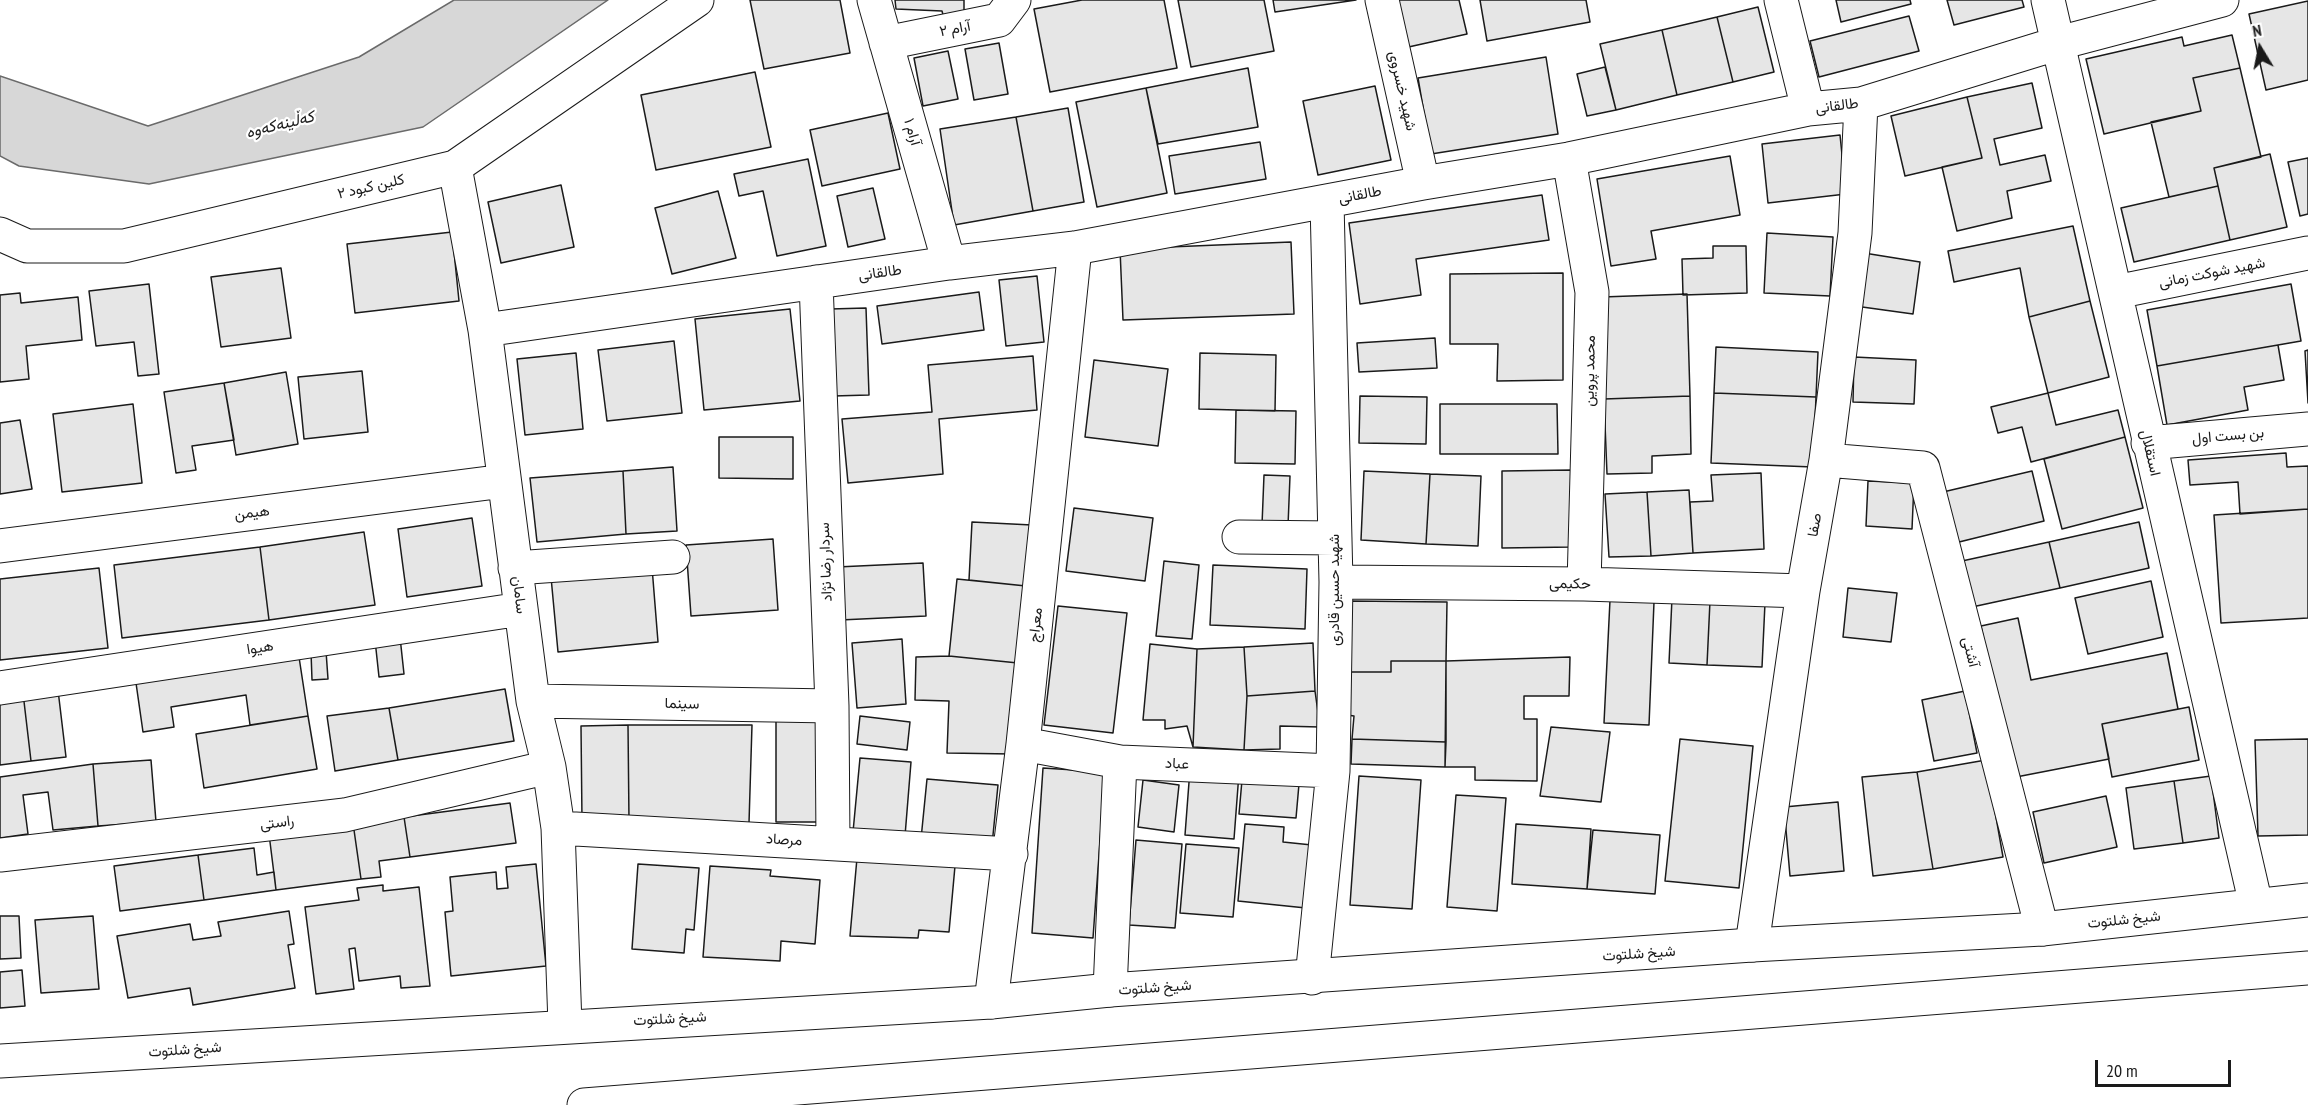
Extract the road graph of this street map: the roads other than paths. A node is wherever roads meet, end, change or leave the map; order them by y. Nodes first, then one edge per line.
1 (697, 0) edge
2 (873, 0) edge
3 (1014, 0) edge
4 (1382, 0) edge
5 (1781, 0) edge
6 (2048, 0) edge
7 (2222, 0) edge
8 (886, 42) junction
9 (2059, 43) junction
10 (1861, 104) junction
11 (1808, 109) junction
12 (1569, 159) junction
13 (455, 167) junction
14 (1423, 183) junction
15 (1327, 202) junction
16 (0, 234) edge
17 (1075, 248) junction
18 (2308, 253) edge
19 (949, 263) junction
20 (816, 282) junction
21 (2116, 292) junction
22 (485, 330) junction
23 (2308, 429) edge
24 (2148, 443) junction
25 (1826, 460) junction
26 (504, 481) junction
27 (1239, 537) dead end
28 (1335, 538) junction
29 (0, 546) edge
30 (673, 557) dead end
31 (515, 568) junction
32 (1336, 582) junction
33 (1584, 584) junction
34 (1803, 591) junction
35 (520, 609) junction
36 (0, 688) edge
37 (532, 701) junction
38 (832, 706) junction
39 (1023, 744) junction
40 (1120, 762) junction
41 (549, 766) junction
42 (1333, 771) junction
43 (558, 828) junction
44 (833, 843) junction
45 (1011, 854) junction
46 (0, 855) edge
47 (2308, 900) edge
48 (2256, 905) junction
49 (2042, 929) junction
50 (1752, 945) junction
51 (2308, 968) edge
52 (1312, 978) junction
53 (1110, 990) junction
54 (991, 1002) junction
55 (565, 1025) junction
56 (0, 1061) edge
57 (584, 1105) edge

1 - 13 street, کلین کبود ۲
2 - 8 street, آرام ۱
3 - 8 street, آرام ۲
4 - 14 street, شهید خسروی
5 - 11 street
6 - 9 street, استقلال
7 - 9 street, طالقانی
8 - 19 street, آرام ۱
9 - 10 street, طالقانی
9 - 21 street, استقلال
10 - 11 street, طالقانی
10 - 25 street, صفا
11 - 12 street, طالقانی
12 - 14 street, طالقانی
12 - 33 street, محمد پروین
13 - 16 street, کلین کبود ۲
13 - 22 street, سامان
14 - 15 street, طالقانی
15 - 17 street, طالقانی
15 - 28 street, شهید حسین قادری
17 - 19 street, طالقانی
17 - 39 street, معراج
18 - 21 street, شهید شوکت زمانی
19 - 20 street, طالقانی
20 - 22 street, طالقانی
20 - 38 street, سردار رضا نژاد
21 - 24 street, استقلال
22 - 26 street, سامان
23 - 24 street, بن بست اول
24 - 48 street, استقلال
25 - 34 street, صفا
25 - 49 street, آشتی
26 - 29 street, هیمن
26 - 31 street, سامان
27 - 28 street
28 - 32 street, شهید حسین قادری
30 - 31 street
31 - 35 street, سامان
32 - 33 street, حکیمی
32 - 42 street, شهید حسین قادری
33 - 34 street, حکیمی
34 - 50 street, صفا
35 - 36 street, هیوا
35 - 37 street, سامان
37 - 38 street, سینما
37 - 41 street, سامان
38 - 44 street, سردار رضا نژاد
39 - 40 street, عباد
39 - 45 street, معراج
40 - 42 street, عباد
40 - 53 street
41 - 43 street, سامان
41 - 46 street, راستی
42 - 52 street, شهید حسین قادری
43 - 44 street, مرصاد
43 - 55 street, سامان
44 - 45 street, مرصاد
45 - 54 street, معراج
47 - 48 street, شیخ شلتوت
48 - 49 street, شیخ شلتوت
49 - 50 street, شیخ شلتوت
50 - 52 street, شیخ شلتوت
51 - 57 street
52 - 53 street, شیخ شلتوت
53 - 54 street, شیخ شلتوت
54 - 55 street, شیخ شلتوت
55 - 56 street, شیخ شلتوت

